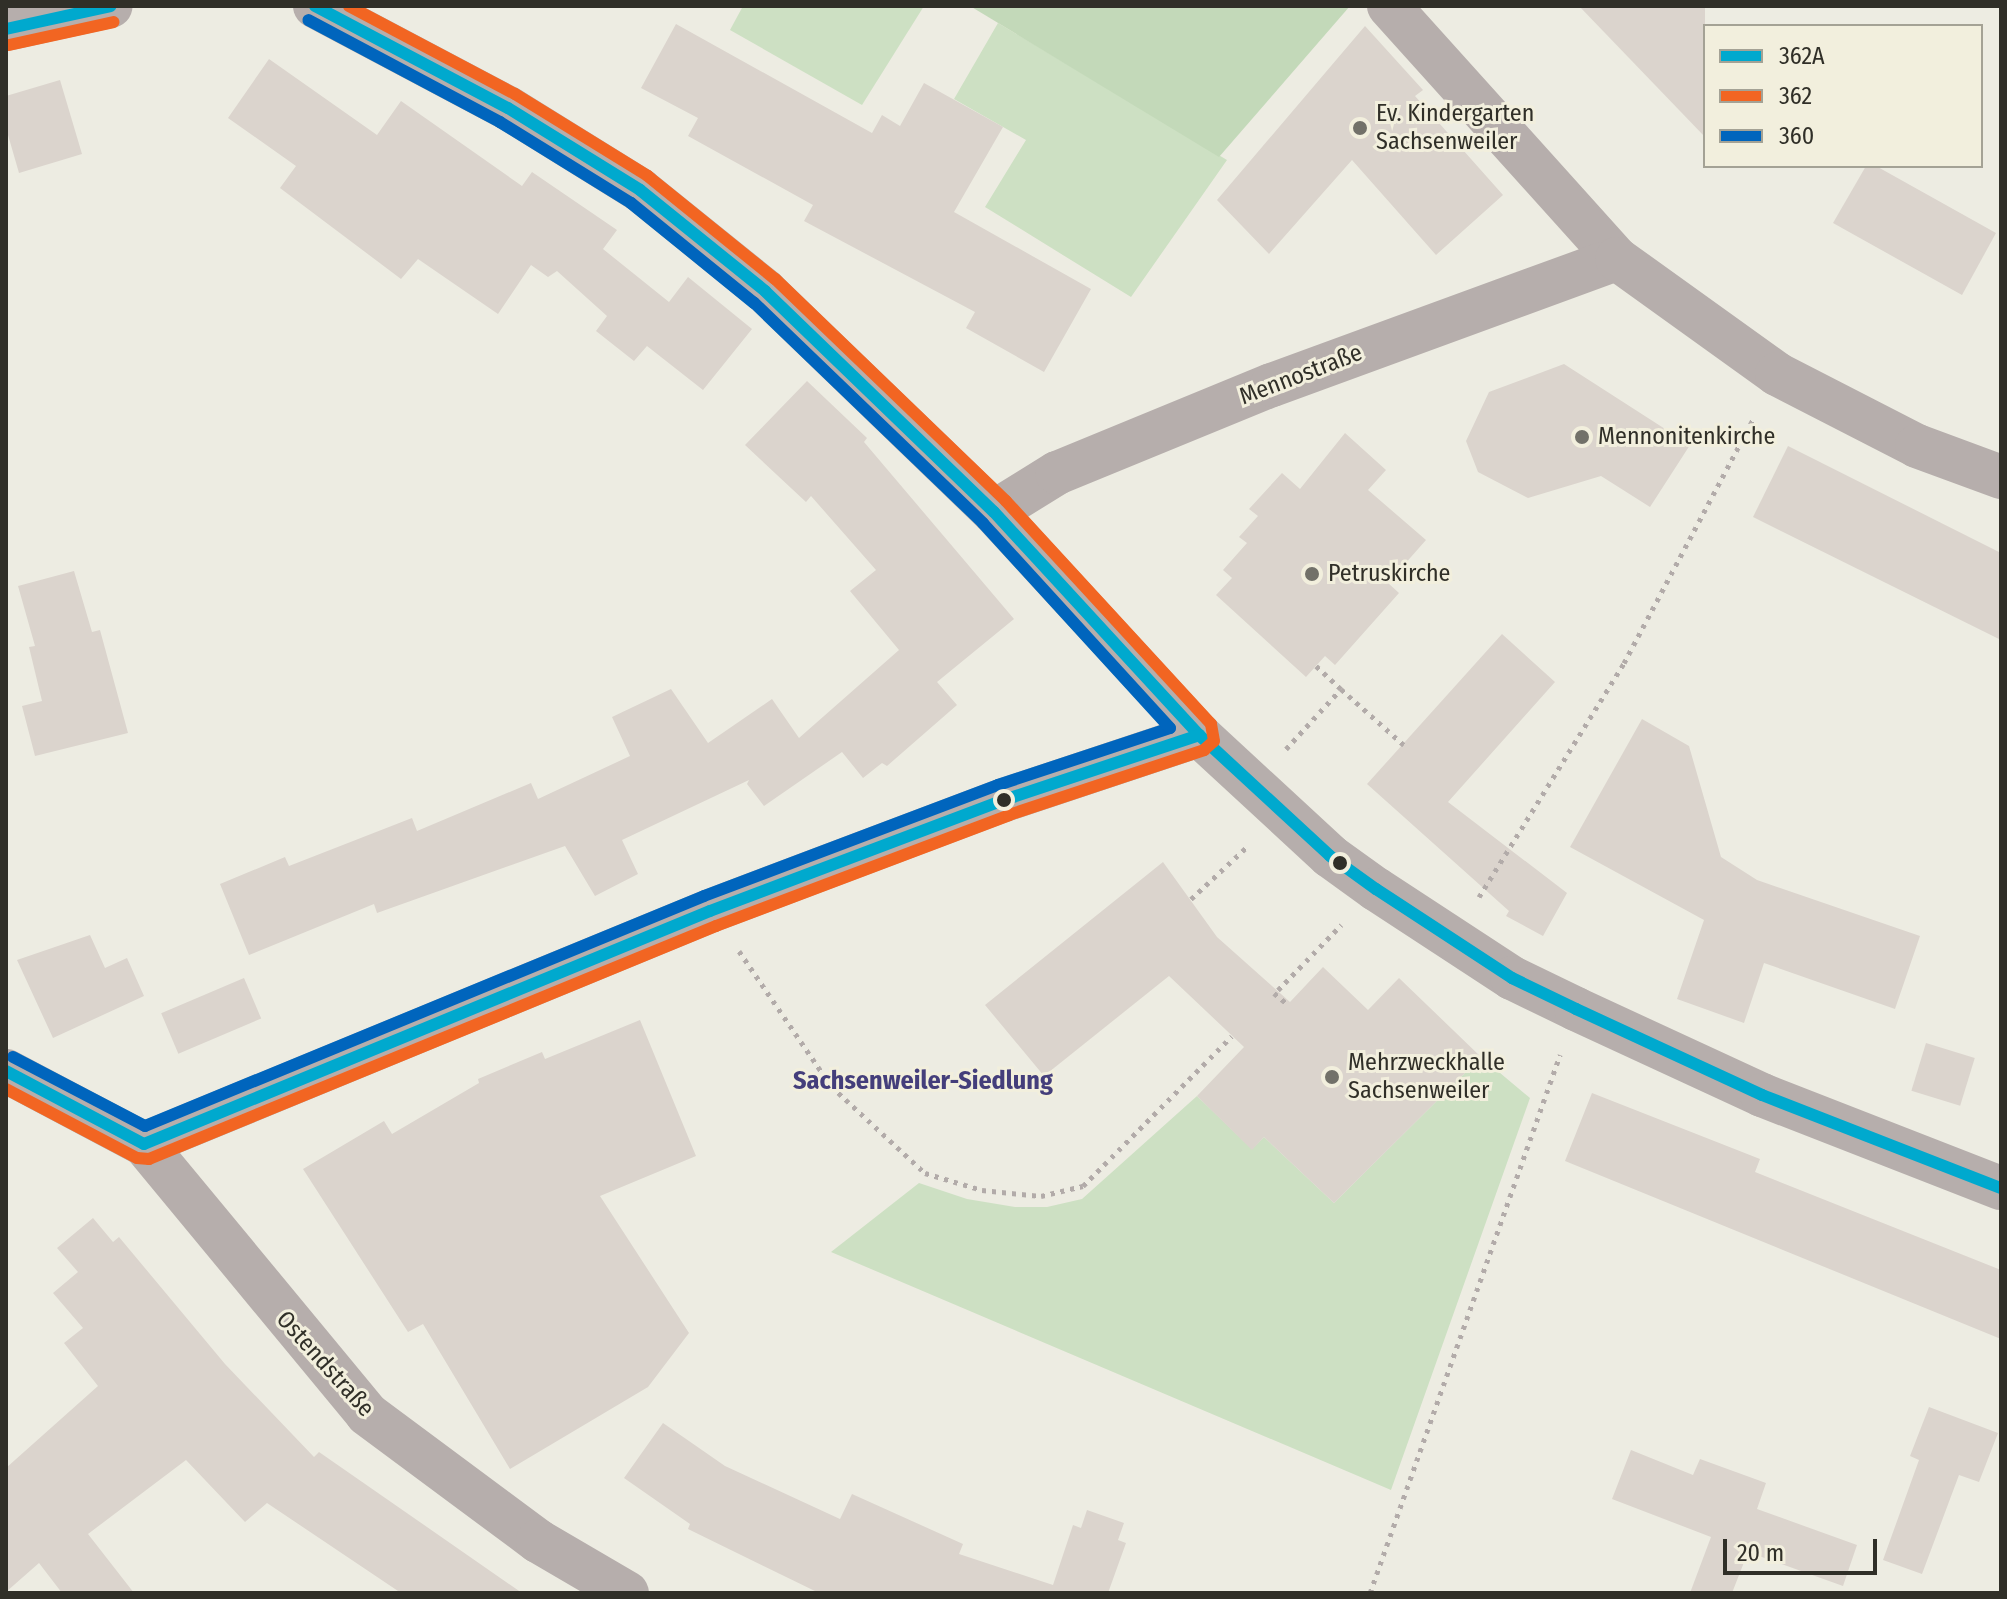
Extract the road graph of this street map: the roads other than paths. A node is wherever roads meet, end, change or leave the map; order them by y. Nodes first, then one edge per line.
1 (111, 6) edge
2 (315, 6) edge
3 (1389, 6) edge
4 (6, 29) edge
5 (1617, 259) junction
6 (2001, 477) edge
7 (994, 512) junction
8 (1199, 735) junction
9 (6, 1071) edge
10 (144, 1144) junction
11 (2001, 1188) edge
12 (627, 1593) edge

1 - 4 street
2 - 7 street
3 - 5 street
5 - 6 street
5 - 7 street, Mennostraße
7 - 8 street
8 - 10 street
8 - 11 street
9 - 10 street
10 - 12 street, Ostendstraße

